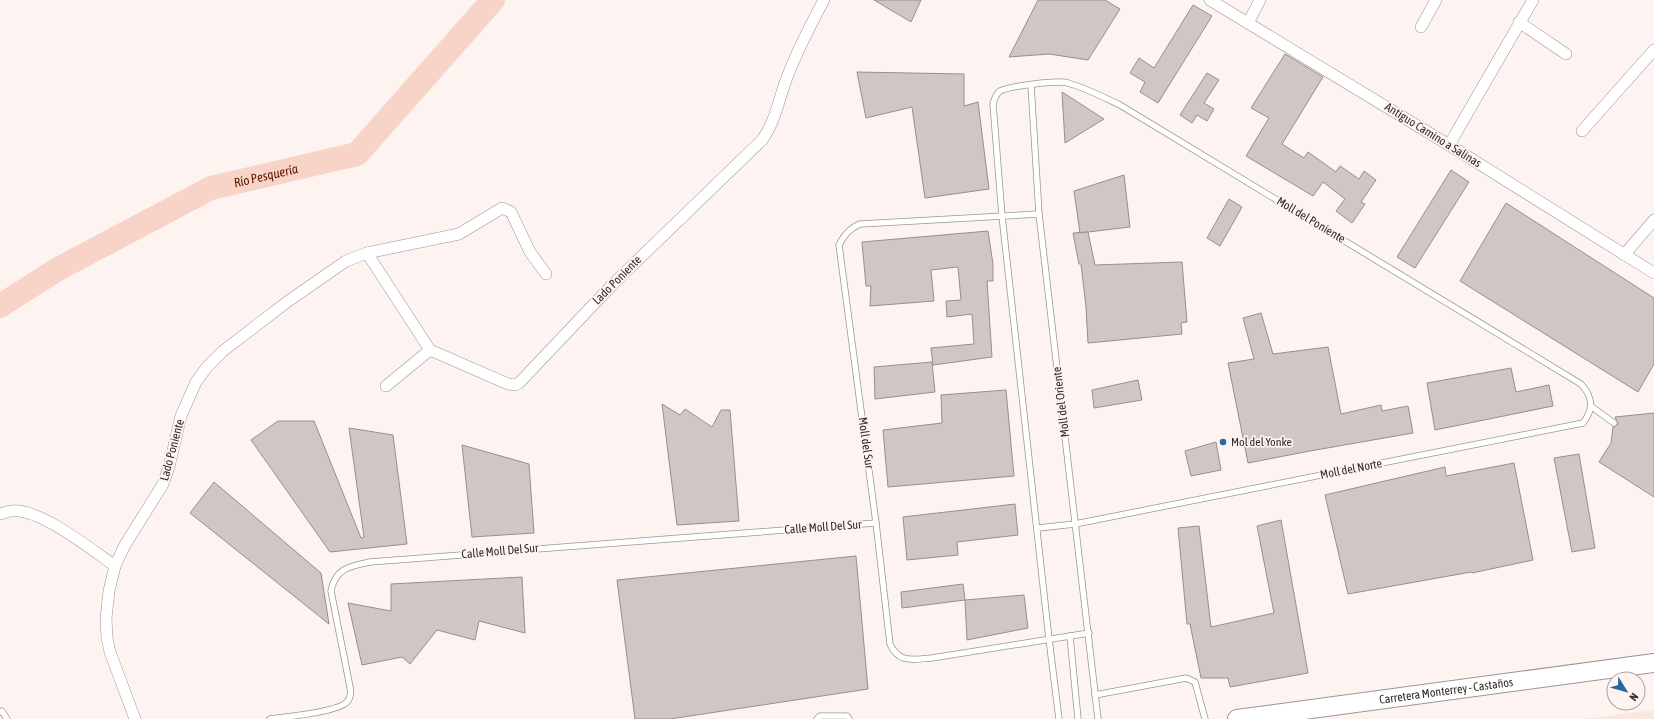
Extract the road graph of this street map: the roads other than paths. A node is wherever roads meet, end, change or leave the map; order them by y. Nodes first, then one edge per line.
1 (824, 0) edge
2 (1210, 0) edge
3 (1260, 0) edge
4 (1436, 0) edge
5 (1533, 0) edge
6 (1519, 22) junction
7 (1248, 23) junction
8 (1422, 27) dead end
9 (1654, 50) edge
10 (1566, 54) dead end
11 (1031, 85) junction
12 (1582, 131) dead end
13 (1449, 145) junction
14 (1039, 214) junction
15 (1002, 216) junction
16 (1654, 220) edge
17 (367, 253) junction
18 (1624, 255) junction
19 (1654, 273) edge
20 (546, 274) dead end
21 (430, 350) junction
22 (386, 386) dead end
23 (1592, 408) junction
24 (1614, 423) dead end
25 (0, 514) edge
26 (876, 523) junction
27 (1075, 524) junction
28 (1038, 528) junction
29 (115, 566) junction
30 (1089, 633) junction
31 (1070, 636) junction
32 (1049, 639) junction
33 (1654, 663) edge
34 (1095, 695) junction
35 (0, 712) edge
36 (7, 719) edge
37 (135, 719) edge
38 (270, 719) edge
39 (817, 719) edge
40 (849, 719) edge
41 (1059, 719) edge
42 (1078, 719) edge
43 (1098, 719) edge
44 (1205, 719) edge
45 (1237, 719) edge

1 - 21 street, Lado Poniente
2 - 7 street, Antiguo Camino a Salinas
3 - 7 street
4 - 8 street
5 - 6 street
6 - 10 street
6 - 13 street
7 - 13 street, Antiguo Camino a Salinas
9 - 12 street
11 - 14 lane, Moll del Oriente
11 - 15 lane, Moll del Poniente
11 - 23 lane, Moll del Poniente
13 - 18 street, Antiguo Camino a Salinas
14 - 15 lane, Moll del Sur
14 - 27 lane, Moll del Oriente
15 - 26 lane, Moll del Sur
15 - 28 lane, Moll del Poniente
16 - 18 street
17 - 20 street, Lado Poniente
17 - 21 street
17 - 29 street, Lado Poniente
18 - 19 street, Antiguo Camino a Salinas
21 - 22 street
23 - 24 lane
23 - 27 lane, Moll del Norte
25 - 29 street
26 - 32 lane, Moll del Sur
26 - 38 lane, Calle Moll Del Sur
27 - 28 lane, Moll del Norte
27 - 30 lane, Moll del Oriente
28 - 32 lane, Moll del Poniente
29 - 37 street, Lado Poniente
30 - 31 lane, Moll del Sur
30 - 34 lane, Moll del Oriente
31 - 32 lane, Moll del Sur
31 - 42 lane
32 - 41 lane, Moll del Poniente
33 - 45 main road, Carretera Monterrey - Castaños
34 - 43 lane, Moll del Oriente
34 - 44 lane
35 - 36 lane
39 - 40 lane

